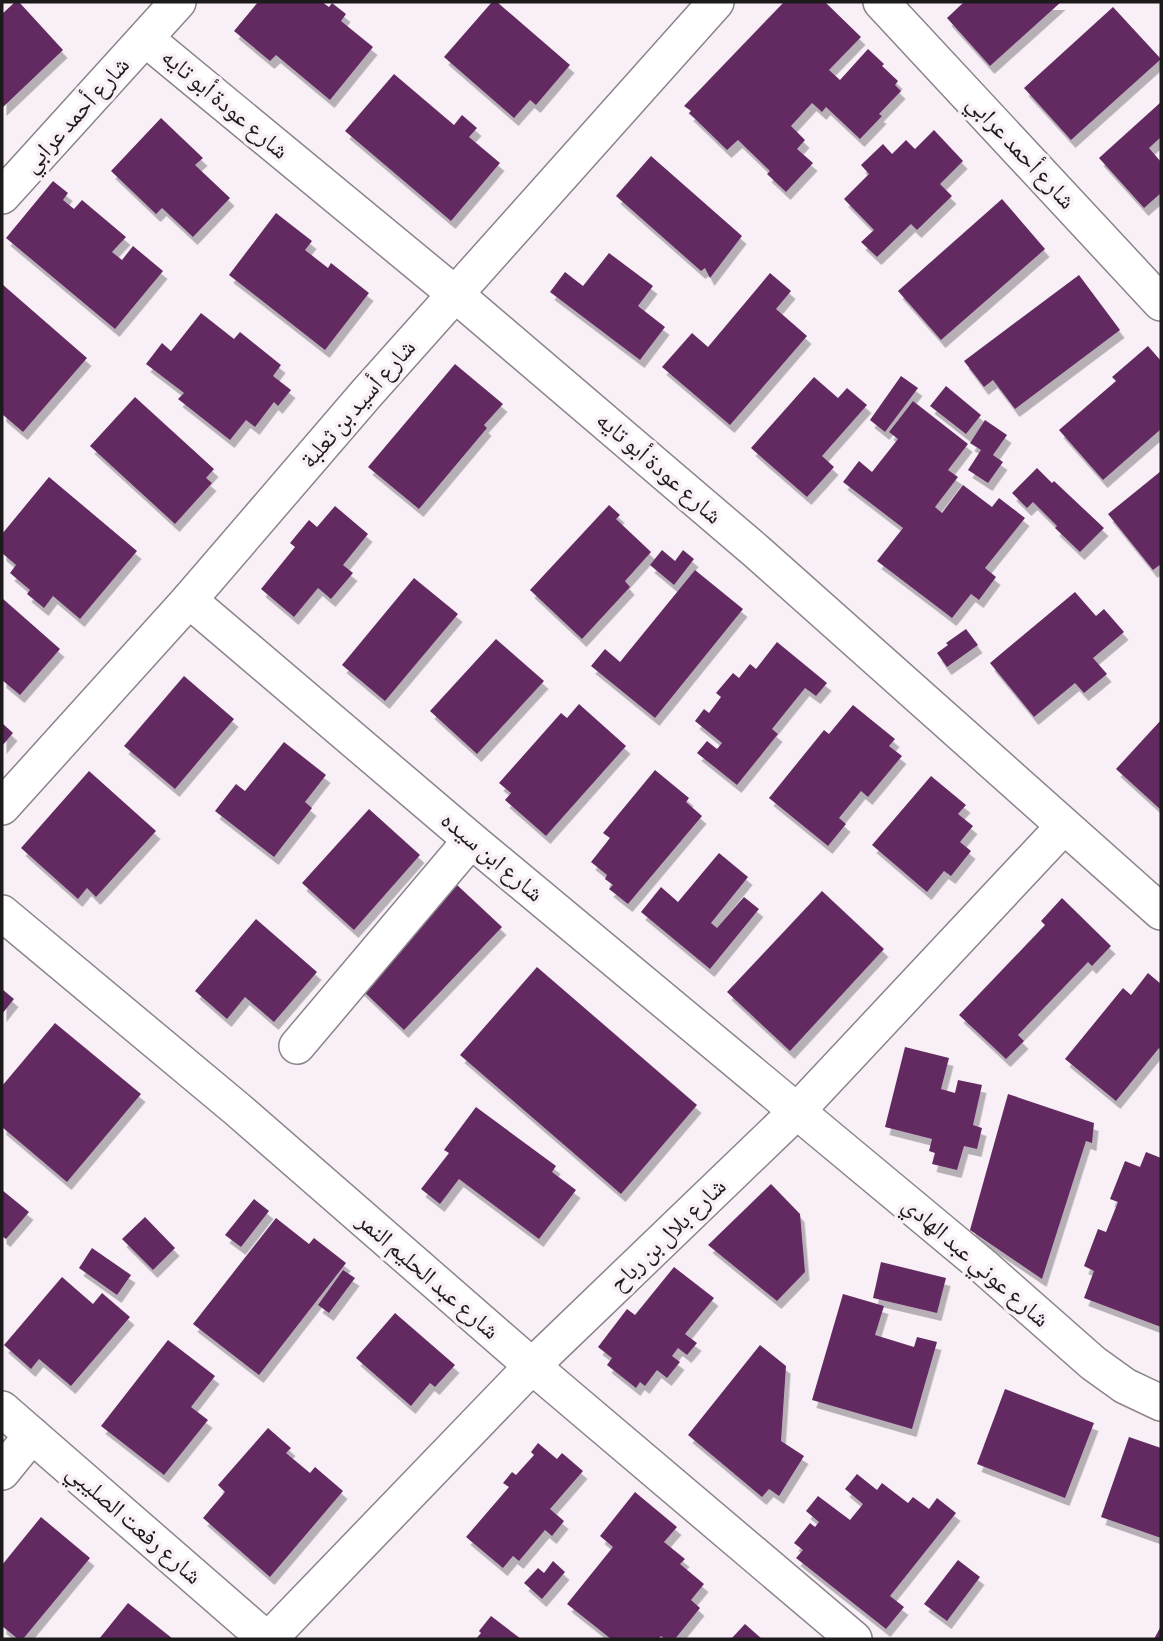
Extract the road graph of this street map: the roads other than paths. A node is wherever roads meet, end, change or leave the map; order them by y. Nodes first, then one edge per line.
1 (178, 2) edge
2 (716, 2) edge
3 (881, 2) edge
4 (146, 38) junction
5 (3, 192) edge
6 (455, 294) junction
7 (1161, 303) edge
8 (189, 600) junction
9 (2, 807) edge
10 (1064, 826) junction
11 (471, 840) junction
12 (1161, 912) edge
13 (2, 913) edge
14 (297, 1046) dead end
15 (797, 1111) junction
16 (531, 1366) junction
17 (1161, 1404) edge
18 (2, 1409) edge
19 (32, 1435) junction
20 (2, 1472) edge
21 (267, 1639) edge
22 (854, 1639) edge

1 - 4 street, شارع أحمد عرابي
2 - 6 street, شارع أسيد بن ثعلبة
3 - 7 street, شارع أحمد عرابي
4 - 5 street, شارع أحمد عرابي
4 - 6 street, شارع عودة أبو تايه
6 - 8 street, شارع أسيد بن ثعلبة
6 - 10 street, شارع عودة أبو تايه
8 - 9 street, شارع أسيد بن ثعلبة
8 - 11 street, شارع ابن سيده
10 - 12 street, شارع عودة أبو تايه
10 - 15 street, شارع بلال بن رباح
11 - 14 street
11 - 15 street, شارع ابن سيده
13 - 16 street, شارع عبد الحليم النمر
15 - 16 street, شارع بلال بن رباح
15 - 17 street, شارع عوني عبد الهادي
16 - 21 street, شارع بلال بن رباح
16 - 22 street, شارع عبد الحليم النمر
18 - 19 street, شارع رفعت الصليبي
19 - 20 street
19 - 21 street, شارع رفعت الصليبي

